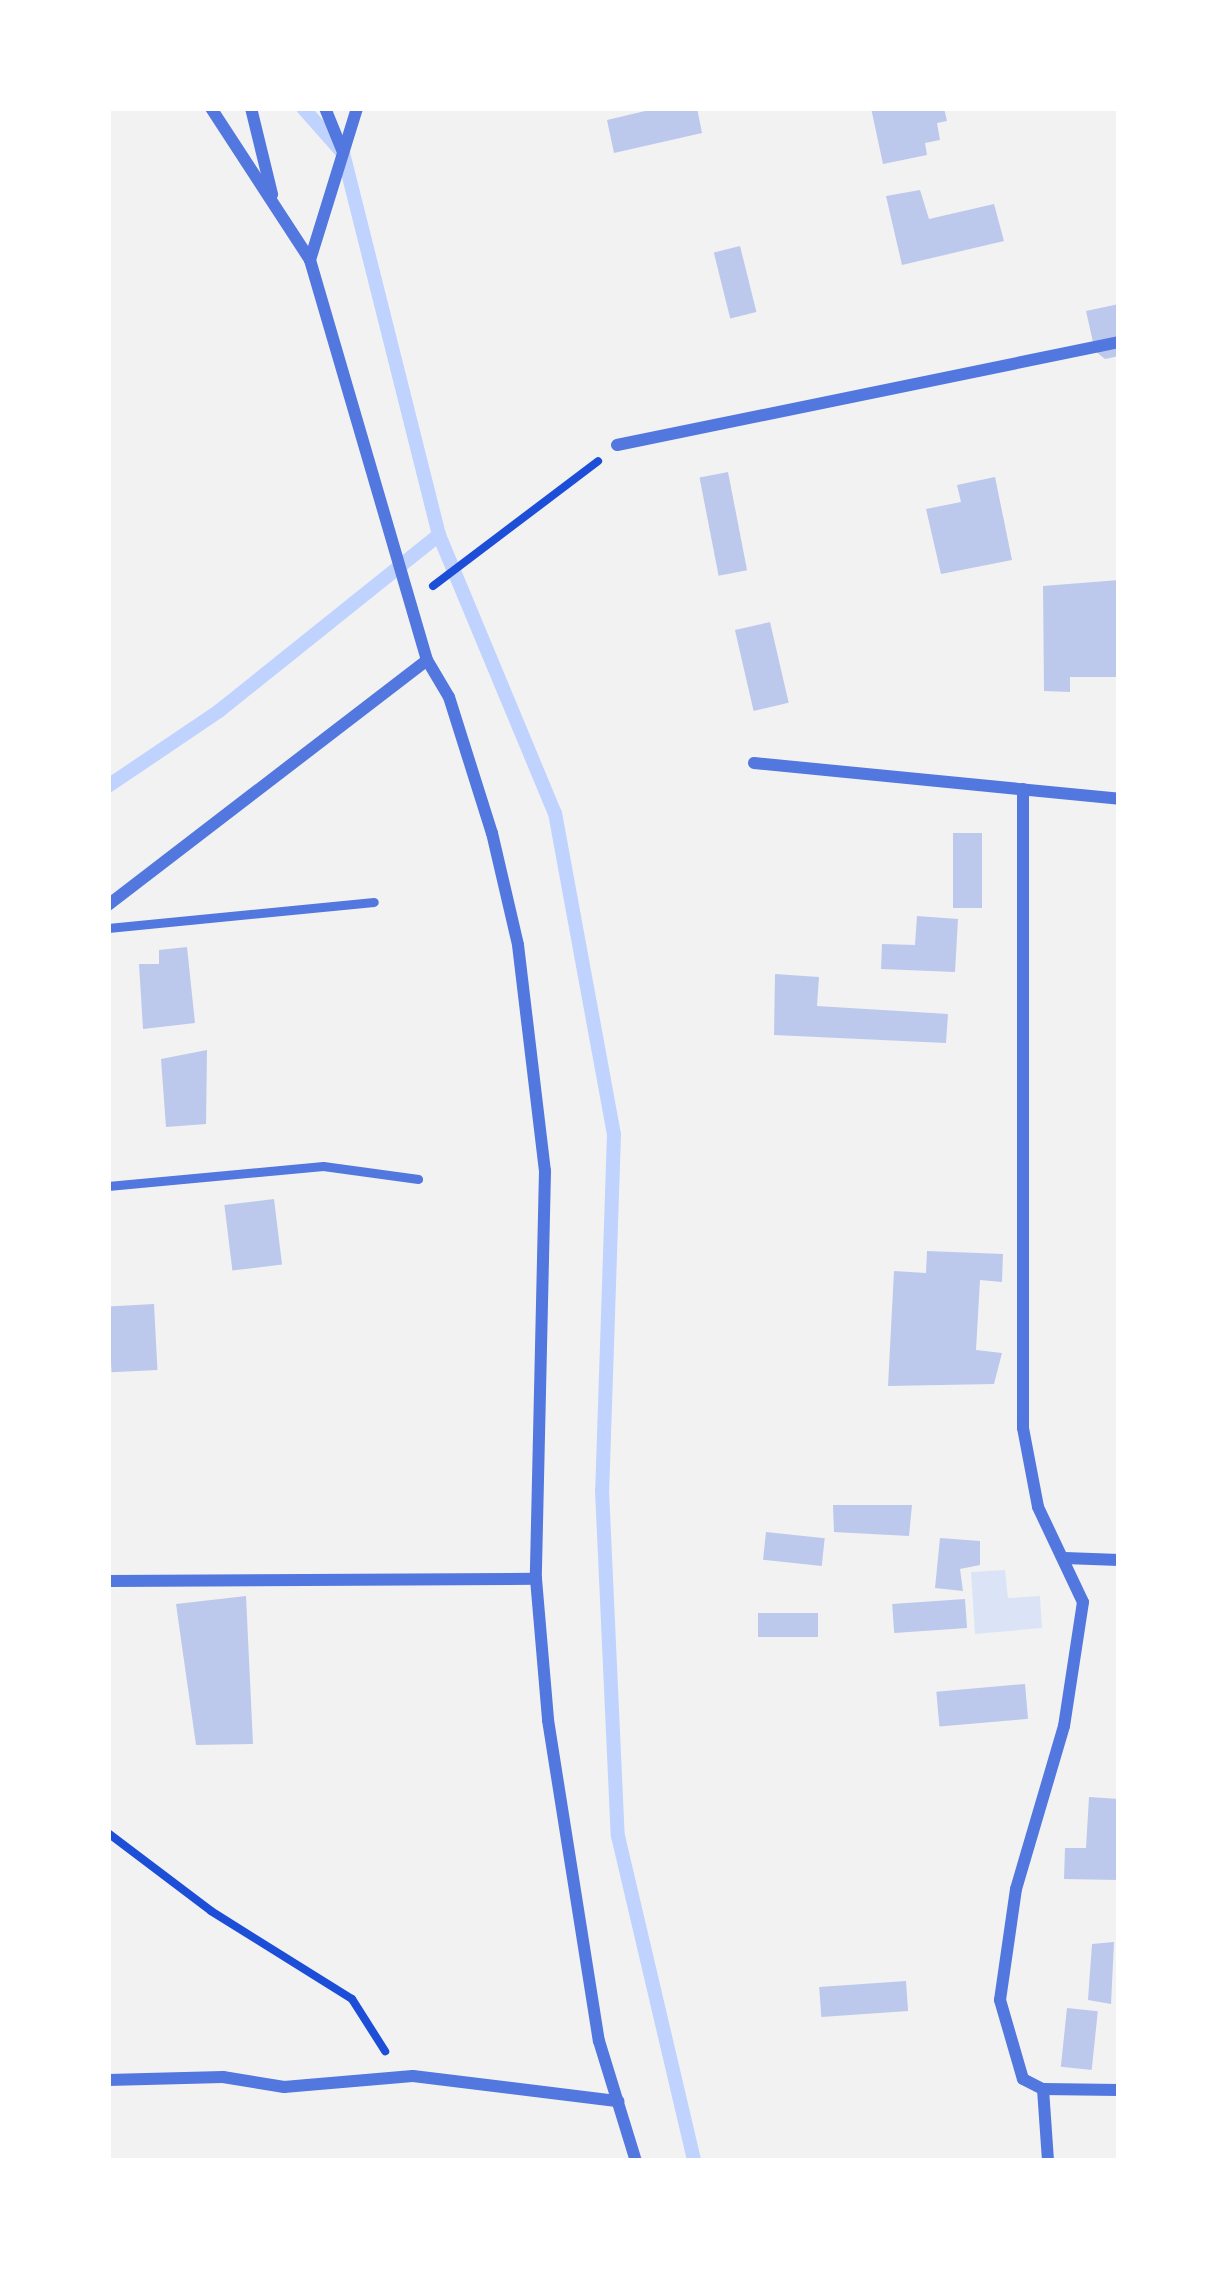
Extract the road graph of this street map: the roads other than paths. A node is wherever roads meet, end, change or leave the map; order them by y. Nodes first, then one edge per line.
1 (212, 108) edge
2 (251, 108) edge
3 (325, 108) edge
4 (357, 108) edge
5 (343, 153) junction
6 (274, 205) junction
7 (310, 260) junction
8 (1119, 342) edge
9 (617, 445) road end
10 (428, 660) junction
11 (754, 763) dead end
12 (1023, 789) junction
13 (1119, 799) edge
14 (374, 902) dead end
15 (108, 904) edge
16 (108, 928) edge
17 (418, 1179) dead end
18 (108, 1186) edge
19 (1065, 1558) junction
20 (1119, 1560) edge
21 (536, 1579) junction
22 (108, 1581) edge
23 (108, 2080) edge
24 (1043, 2089) junction
25 (1119, 2090) edge
26 (617, 2101) junction
27 (636, 2161) edge
28 (1048, 2161) edge

1 - 6 street
2 - 6 street
3 - 5 street
4 - 5 street
5 - 7 street
6 - 7 street
7 - 10 street
8 - 9 street
10 - 15 street
10 - 21 street
11 - 12 street
12 - 13 street
12 - 19 street
14 - 16 lane
17 - 18 lane
19 - 20 street
19 - 24 street
21 - 22 street
21 - 26 street
23 - 26 street
24 - 25 street
24 - 28 street
26 - 27 street

